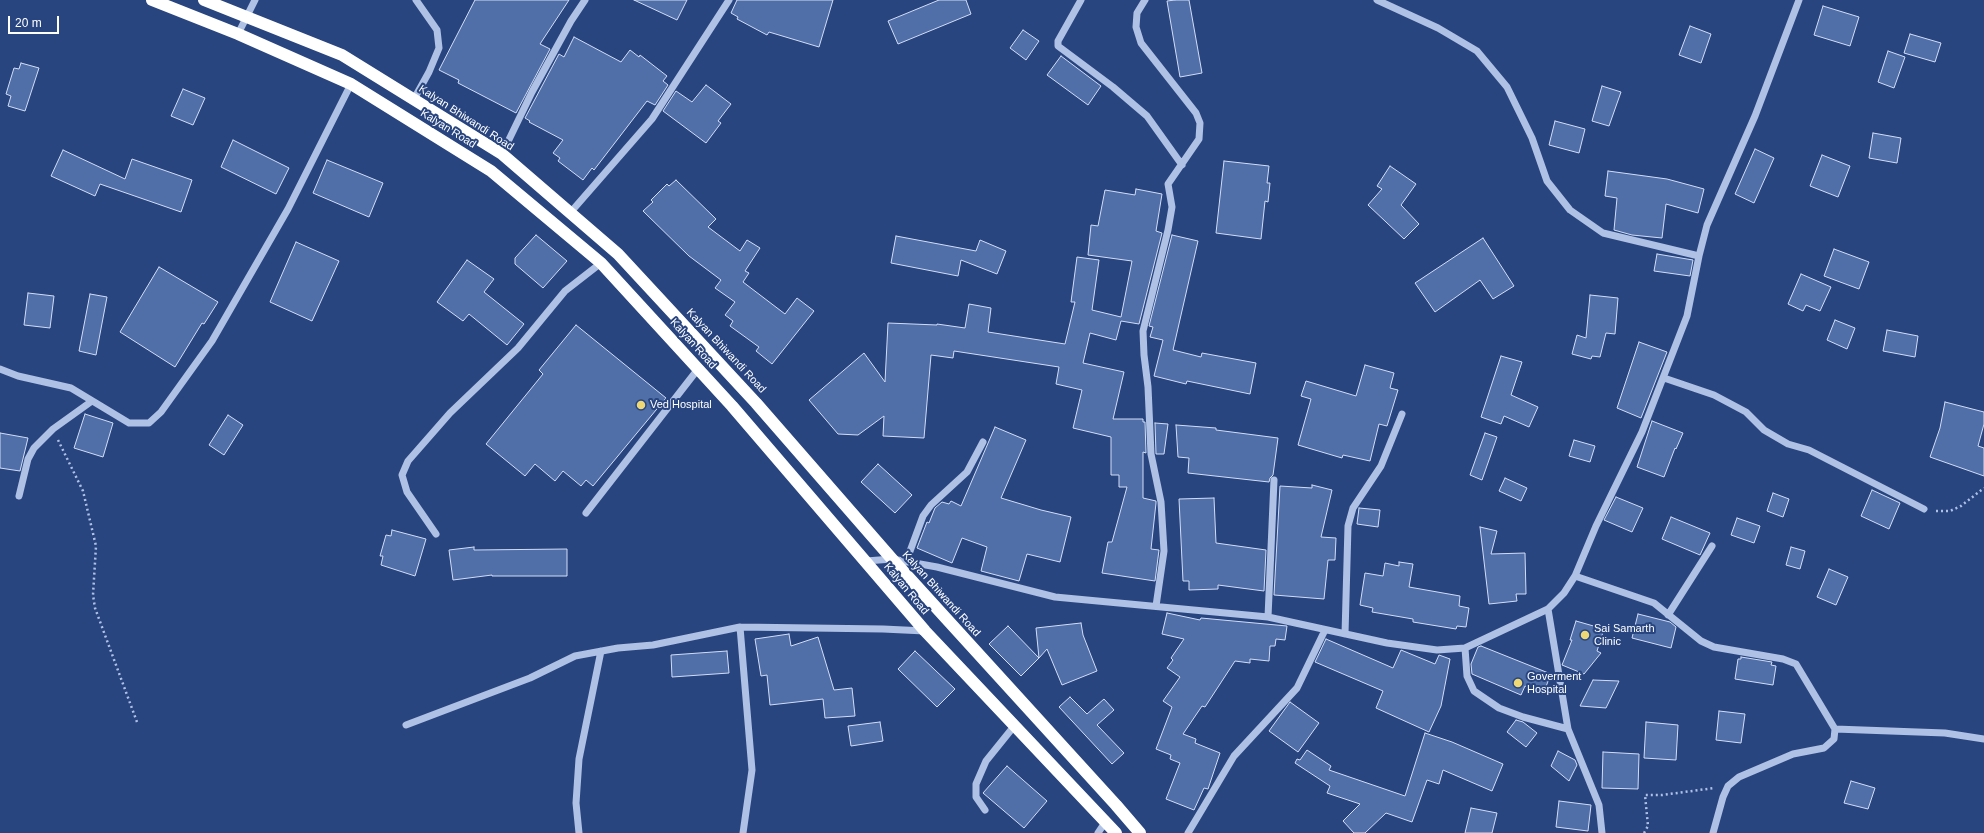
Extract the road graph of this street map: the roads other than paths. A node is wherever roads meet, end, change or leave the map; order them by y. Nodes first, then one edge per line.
1 (152, 0) edge
2 (204, 0) edge
3 (255, 0) edge
4 (416, 0) edge
5 (585, 0) edge
6 (729, 0) edge
7 (1081, 0) edge
8 (1145, 0) edge
9 (1377, 0) edge
10 (1799, 0) edge
11 (248, 18) junction
12 (238, 34) junction
13 (351, 84) junction
14 (414, 99) junction
15 (502, 154) junction
16 (1182, 165) junction
17 (570, 213) junction
18 (1699, 256) junction
19 (601, 263) junction
20 (0, 369) edge
21 (698, 369) junction
22 (1664, 378) junction
23 (92, 401) junction
24 (1402, 414) dead end
25 (983, 442) dead end
26 (1274, 480) dead end
27 (18, 496) dead end
28 (1924, 509) road end
29 (586, 513) dead end
30 (436, 534) dead end
31 (1712, 546) dead end
32 (892, 559) junction
33 (866, 561) junction
34 (906, 562) junction
35 (1575, 576) junction
36 (1156, 606) junction
37 (1548, 609) junction
38 (1668, 615) junction
39 (1268, 617) junction
40 (740, 627) junction
41 (1325, 630) junction
42 (925, 631) junction
43 (1345, 634) junction
44 (1465, 648) junction
45 (601, 651) junction
46 (406, 725) dead end
47 (1015, 725) junction
48 (1568, 729) junction
49 (1835, 729) junction
50 (1984, 739) edge
51 (985, 810) dead end
52 (1106, 821) junction
53 (579, 833) edge
54 (742, 833) edge
55 (1098, 833) edge
56 (1116, 833) edge
57 (1140, 833) edge
58 (1188, 833) edge
59 (1602, 833) edge
60 (1713, 833) edge

1 - 12 highway, Kalyan Road
2 - 11 highway, Kalyan Bhiwandi Road
3 - 11 street
4 - 14 street
5 - 15 street
6 - 17 street
7 - 16 street
8 - 16 street
9 - 18 street
10 - 18 street
11 - 12 street
11 - 14 highway, Kalyan Bhiwandi Road
12 - 13 highway, Kalyan Road
13 - 19 highway, Kalyan Road
13 - 23 street
14 - 15 highway, Kalyan Bhiwandi Road
15 - 17 highway, Kalyan Bhiwandi Road
16 - 36 street
17 - 32 highway, Kalyan Bhiwandi Road
18 - 22 street
19 - 21 highway, Kalyan Road
19 - 30 street
20 - 23 street
21 - 29 street
21 - 33 highway, Kalyan Road
22 - 28 street
22 - 35 street
23 - 27 street
24 - 43 street
25 - 34 street
26 - 39 street
31 - 38 street
32 - 33 street
32 - 34 street
32 - 57 highway, Kalyan Bhiwandi Road
33 - 42 highway, Kalyan Road
34 - 36 street
35 - 37 street
35 - 38 street
36 - 39 street
37 - 44 street
37 - 48 street
38 - 49 street
39 - 41 street
40 - 42 street
40 - 45 street
40 - 54 street
41 - 43 street
41 - 58 street
42 - 47 highway, Kalyan Road
43 - 44 street
44 - 48 street
45 - 46 street
45 - 53 street
47 - 51 street
47 - 52 highway, Kalyan Road
48 - 59 street
49 - 50 street
49 - 60 street
52 - 55 street
52 - 56 highway, Kalyan Road

